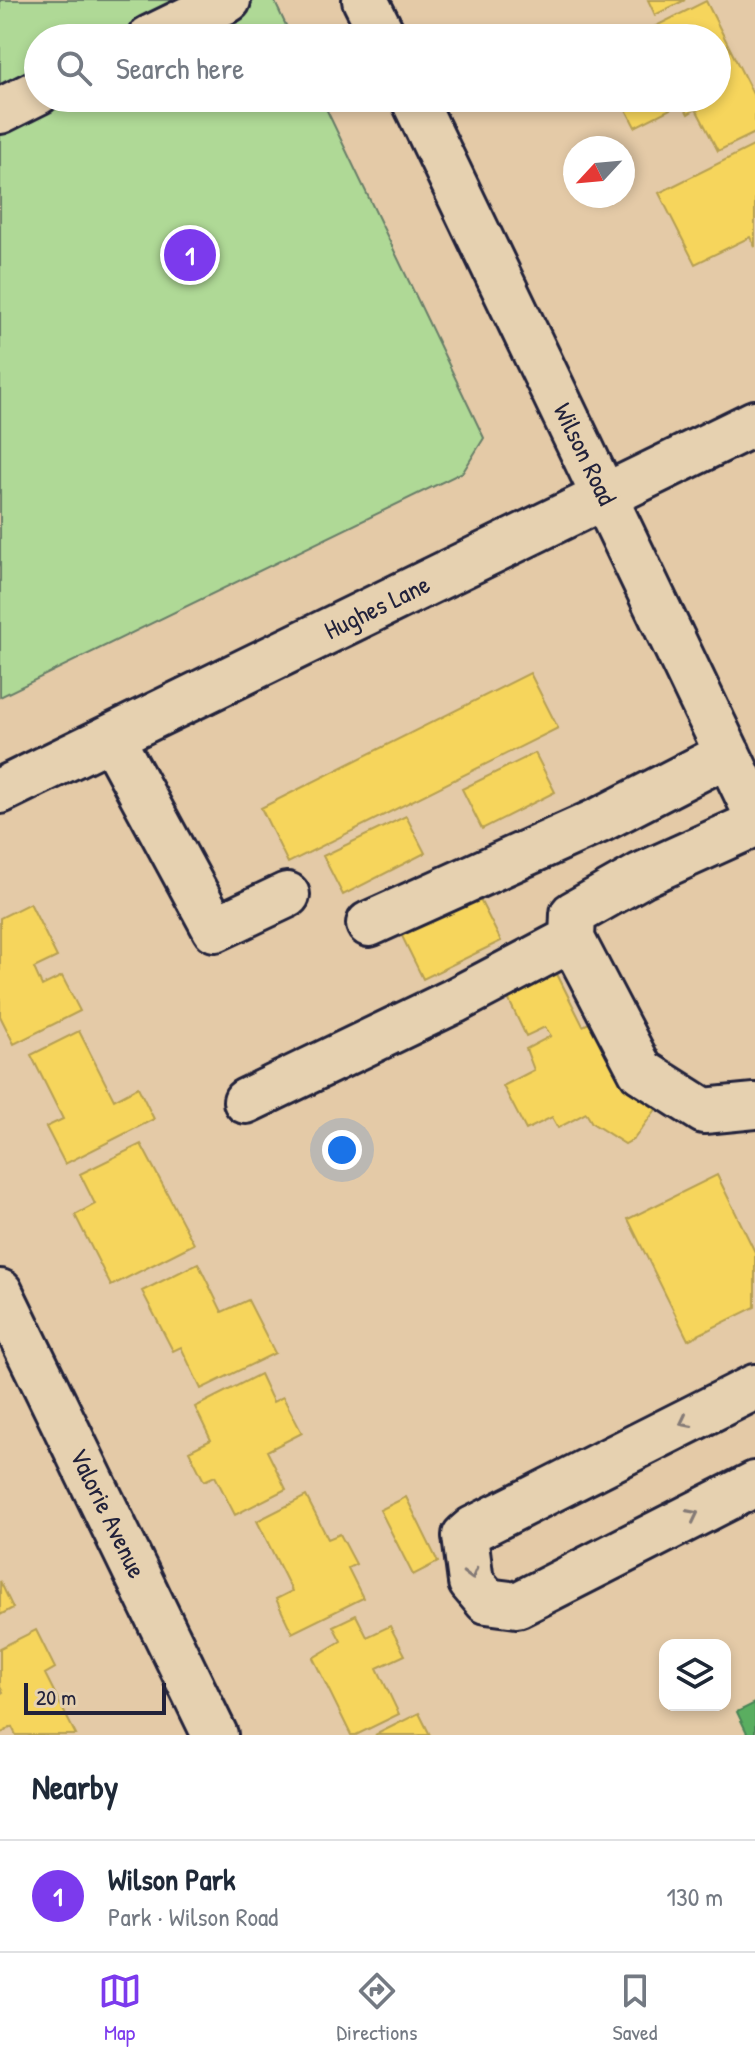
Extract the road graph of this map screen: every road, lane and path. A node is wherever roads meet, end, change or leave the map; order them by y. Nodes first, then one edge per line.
1 (228, 0) edge
2 (365, 0) edge
3 (179, 24) edge
4 (377, 24) edge
5 (24, 99) edge
6 (0, 111) edge
7 (420, 112) edge
8 (755, 423) edge
9 (606, 496) junction
10 (111, 737) junction
11 (728, 754) junction
12 (0, 791) edge
13 (755, 811) edge
14 (755, 824) edge
15 (287, 895) dead end
16 (369, 924) dead end
17 (572, 939) junction
18 (246, 1101) dead end
19 (755, 1106) edge
20 (0, 1292) edge
21 (755, 1387) edge
22 (755, 1484) edge
23 (215, 1735) edge

1 - 3 street
2 - 4 street
5 - 6 street
7 - 9 street, Wilson Road
8 - 9 street, Hughes Lane
9 - 10 street, Hughes Lane
9 - 11 street, Wilson Road
10 - 12 street, Hughes Lane
10 - 15 street
11 - 13 street, Wilson Road
11 - 16 street
14 - 17 street
17 - 18 street
17 - 19 street
20 - 23 street, Valorie Avenue
21 -> 22 street

